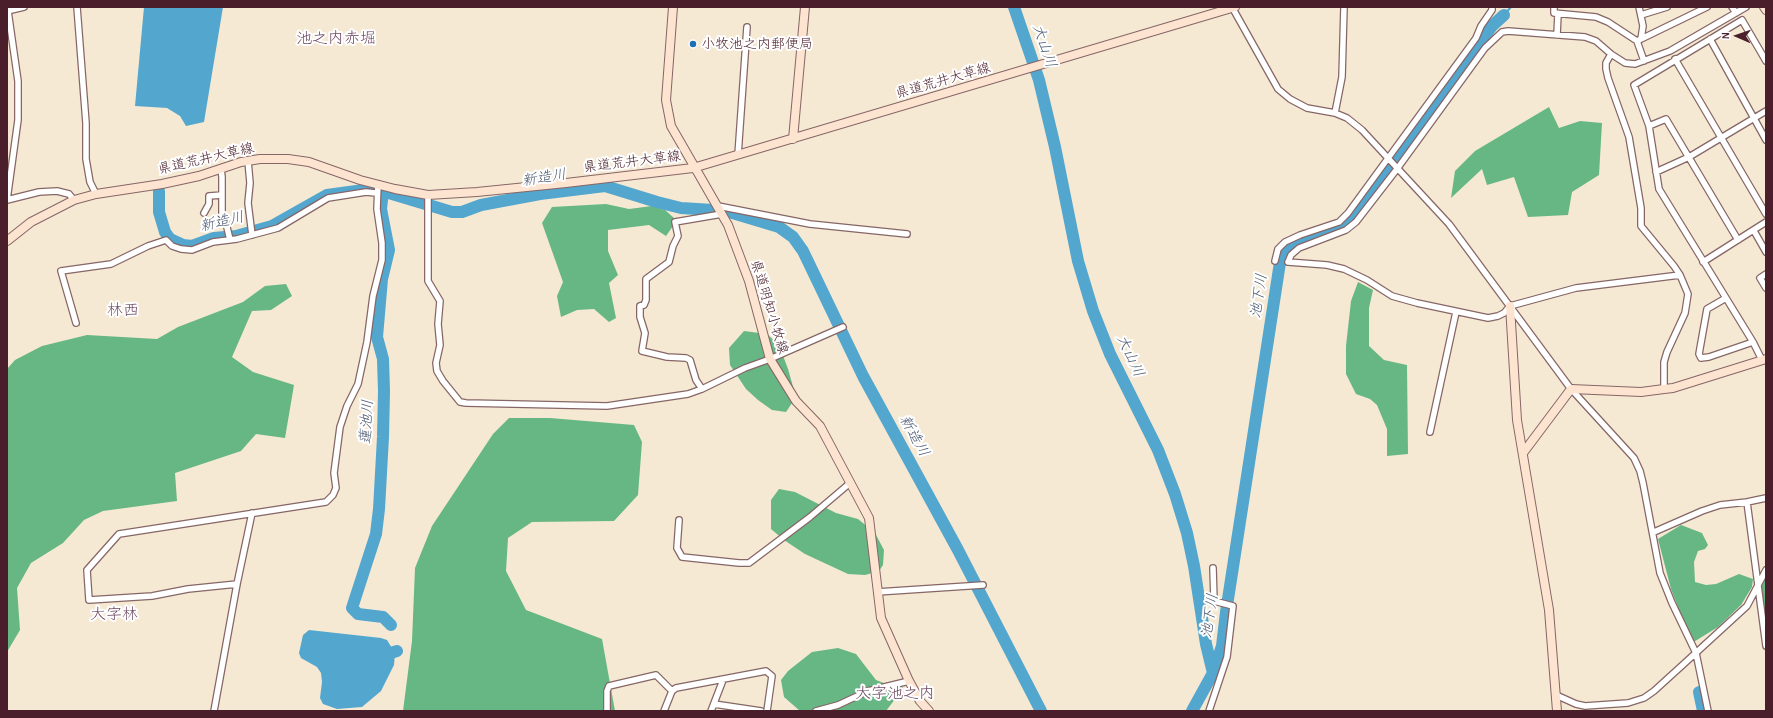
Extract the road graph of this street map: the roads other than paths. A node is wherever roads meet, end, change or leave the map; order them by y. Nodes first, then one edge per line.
1 (24, 7) edge
2 (77, 7) edge
3 (673, 7) edge
4 (805, 7) edge
5 (1233, 7) edge
6 (1344, 7) edge
7 (1492, 7) edge
8 (1554, 7) edge
9 (1639, 7) edge
10 (1667, 7) edge
11 (1708, 7) edge
12 (1732, 7) edge
13 (1746, 7) edge
14 (1764, 7) edge
15 (1766, 10) edge
16 (8, 11) edge
17 (1736, 13) junction
18 (1558, 14) junction
19 (1641, 15) junction
20 (747, 27) dead end
21 (1556, 35) junction
22 (1710, 39) junction
23 (1639, 40) junction
24 (1611, 54) junction
25 (1675, 60) junction
26 (1766, 61) edge
27 (1644, 62) junction
28 (1766, 111) edge
29 (1335, 113) junction
30 (1753, 118) junction
31 (1649, 126) junction
32 (1722, 138) junction
33 (793, 139) junction
34 (1766, 140) edge
35 (738, 155) junction
36 (1689, 157) junction
37 (1388, 159) junction
38 (248, 161) junction
39 (693, 168) junction
40 (1397, 168) junction
41 (221, 169) junction
42 (1656, 172) junction
43 (378, 184) junction
44 (376, 193) junction
45 (96, 194) junction
46 (222, 195) junction
47 (428, 195) junction
48 (7, 200) edge
49 (74, 200) junction
50 (720, 210) junction
51 (204, 213) dead end
52 (1766, 214) edge
53 (1766, 222) edge
54 (1754, 231) junction
55 (907, 234) dead end
56 (252, 235) junction
57 (230, 240) junction
58 (1738, 240) junction
59 (7, 241) edge
60 (1766, 252) edge
61 (1275, 261) dead end
62 (1703, 262) junction
63 (1766, 274) edge
64 (1680, 275) junction
65 (1766, 288) edge
66 (1726, 298) junction
67 (1510, 306) junction
68 (1456, 312) junction
69 (76, 323) dead end
70 (843, 327) dead end
71 (1753, 342) junction
72 (770, 359) junction
73 (1764, 360) edge
74 (702, 389) junction
75 (1571, 389) junction
76 (1664, 389) junction
77 (1430, 432) dead end
78 (1523, 453) junction
79 (850, 483) junction
80 (1766, 498) edge
81 (1747, 502) junction
82 (252, 513) junction
83 (679, 520) dead end
84 (1654, 532) junction
85 (1213, 568) dead end
86 (1766, 570) edge
87 (236, 584) junction
88 (1758, 584) junction
89 (983, 585) dead end
90 (877, 592) junction
91 (1766, 646) edge
92 (1696, 653) junction
93 (723, 680) junction
94 (909, 681) junction
95 (672, 691) junction
96 (1556, 695) junction
97 (714, 704) junction
98 (820, 710) edge
99 (214, 711) edge
100 (607, 711) edge
101 (664, 711) edge
102 (711, 711) edge
103 (761, 711) edge
104 (767, 711) edge
105 (929, 711) edge
106 (1209, 711) edge
107 (1557, 711) edge
108 (1708, 711) edge

1 - 16 street
2 - 45 street
3 - 39 main road, 県道明知小牧線
4 - 33 main road
5 - 29 street
5 - 33 main road, 県道荒井大草線
6 - 29 street
7 - 37 street
8 - 18 street
9 - 19 street
10 - 19 street
11 - 23 street
12 - 17 street
13 - 17 street
14 - 15 main road
16 - 48 street
17 - 27 street
18 - 21 street
18 - 23 street
19 - 23 street
20 - 35 street
21 - 24 street
21 - 40 street
22 - 25 street
22 - 26 street
22 - 30 street
23 - 27 street
24 - 27 street
24 - 64 street
25 - 31 street
25 - 32 street
28 - 30 street
29 - 37 street
30 - 32 street
30 - 34 street
31 - 36 street
31 - 42 street
32 - 36 street
32 - 52 street
33 - 35 main road, 県道荒井大草線
35 - 39 main road, 県道荒井大草線
36 - 42 street
36 - 58 street
37 - 40 street
37 - 61 street
38 - 41 main road, 県道荒井大草線
38 - 43 main road, 県道荒井大草線
38 - 56 street
39 - 47 main road, 県道荒井大草線
39 - 50 main road, 県道明知小牧線
40 - 67 street
40 - 68 street
41 - 45 main road, 県道荒井大草線
41 - 46 street
42 - 62 street
43 - 44 street
43 - 47 main road, 県道荒井大草線
44 - 56 street
44 - 82 street
45 - 49 main road, 県道荒井大草線
46 - 51 street
46 - 57 street
47 - 74 street
48 - 49 street
49 - 59 main road, 県道荒井大草線
50 - 55 street
50 - 72 main road, 県道明知小牧線
50 - 74 street
53 - 54 street
54 - 58 street
54 - 60 street
56 - 57 street
57 - 69 street
58 - 62 street
62 - 66 street
63 - 65 street
64 - 67 street
64 - 76 street
66 - 71 street
66 - 71 street
67 - 68 street
67 - 75 street
67 - 78 main road
68 - 77 street
70 - 72 street
71 - 73 street
72 - 74 street
72 - 79 main road, 県道明知小牧線
73 - 76 main road
75 - 76 main road
75 - 78 main road
75 - 84 street
78 - 96 main road
79 - 83 street
79 - 90 main road, 県道明知小牧線
80 - 81 street
81 - 84 street
81 - 88 street
82 - 87 street
82 - 87 street
84 - 92 street
85 - 106 street
86 - 88 street
87 - 99 street
88 - 91 street
88 - 92 street
89 - 90 street
90 - 94 main road, 県道明知小牧線
92 - 96 street
92 - 108 street
93 - 95 street
93 - 97 street
93 - 104 street
94 - 98 street
94 - 105 main road, 県道明知小牧線
95 - 100 street
95 - 101 street
96 - 107 main road
97 - 102 street
97 - 103 street

